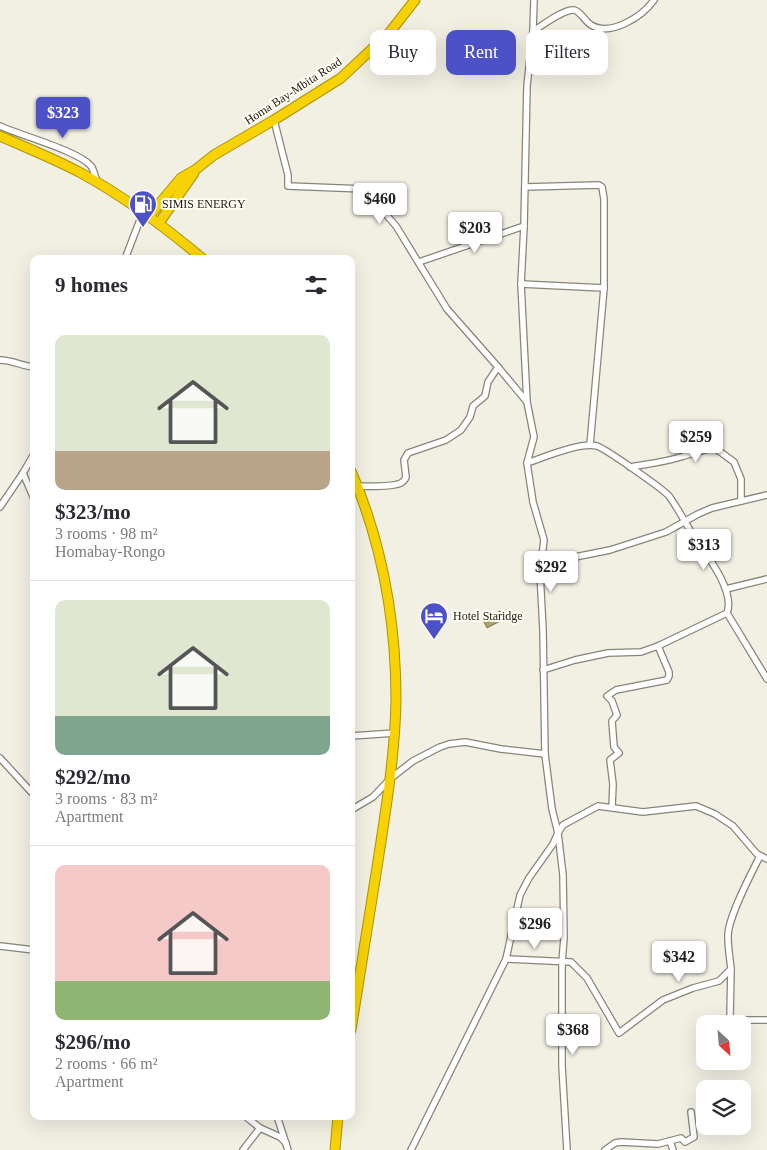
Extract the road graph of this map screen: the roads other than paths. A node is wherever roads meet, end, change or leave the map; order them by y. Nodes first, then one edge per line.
1 (415, 0) edge
2 (534, 0) edge
3 (654, 0) edge
4 (533, 30) edge
5 (536, 30) edge
6 (528, 75) edge
7 (274, 120) junction
8 (0, 126) edge
9 (3, 137) edge
10 (195, 170) junction
11 (525, 187) junction
12 (146, 214) junction
13 (159, 223) junction
14 (524, 226) junction
15 (126, 255) edge
16 (198, 255) edge
17 (419, 262) junction
18 (521, 284) junction
19 (604, 288) junction
20 (0, 360) edge
21 (30, 366) edge
22 (498, 367) junction
23 (527, 402) junction
24 (590, 445) junction
25 (30, 461) edge
26 (528, 463) junction
27 (630, 467) junction
28 (23, 473) junction
29 (355, 486) edge
30 (355, 489) edge
31 (30, 490) edge
32 (767, 495) edge
33 (741, 501) junction
34 (0, 507) edge
35 (684, 522) junction
36 (540, 573) junction
37 (767, 578) edge
38 (726, 589) junction
39 (728, 613) junction
40 (658, 646) junction
41 (543, 670) junction
42 (767, 680) edge
43 (395, 733) junction
44 (355, 736) edge
45 (545, 754) junction
46 (0, 758) edge
47 (391, 778) junction
48 (30, 792) edge
49 (612, 807) junction
50 (355, 808) edge
51 (558, 833) junction
52 (760, 856) junction
53 (767, 859) edge
54 (0, 946) edge
55 (30, 950) edge
56 (506, 959) junction
57 (562, 962) junction
58 (731, 969) junction
59 (355, 1005) edge
60 (767, 1020) edge
61 (691, 1112) dead end
62 (250, 1120) edge
63 (279, 1120) edge
64 (338, 1120) edge
65 (260, 1128) junction
66 (670, 1141) junction
67 (286, 1143) junction
68 (243, 1150) edge
69 (288, 1150) edge
70 (335, 1150) edge
71 (411, 1150) edge
72 (567, 1150) edge
73 (605, 1150) edge
74 (673, 1150) edge

1 - 7 highway, Homa Bay-Mbita Road
2 - 4 street
3 - 5 street
6 - 11 street
7 - 10 highway, Homa Bay-Mbita Road
7 - 17 street
8 - 9 street
9 - 12 highway
10 - 12 highway, Homa Bay-Mbita Road
10 - 13 highway, Homa Bay-Mbita Road
11 - 14 street
11 - 19 street
12 - 13 highway
12 - 15 street
13 - 16 highway
14 - 17 street
14 - 18 street
17 - 22 street
18 - 19 street
18 - 23 street
19 - 24 street
20 - 21 street
22 - 23 street
22 - 29 street
23 - 26 street
24 - 26 street
24 - 27 street
25 - 28 street
26 - 36 street
27 - 33 street
27 - 35 street
28 - 31 street
28 - 34 street
30 - 43 highway
32 - 33 street
33 - 35 street
35 - 36 street
35 - 38 street
36 - 41 street
37 - 38 street
38 - 39 street
39 - 40 street
39 - 42 street
40 - 41 street
40 - 49 street
41 - 45 street
43 - 44 street
43 - 47 highway
45 - 47 street
45 - 51 street
46 - 48 street
47 - 50 street
47 - 59 highway
49 - 51 street
49 - 52 street
51 - 56 street
51 - 57 street
52 - 53 street
52 - 58 street
54 - 55 street
56 - 57 street
56 - 71 street
57 - 58 street
57 - 72 street
58 - 60 street
61 - 66 street
62 - 65 street
63 - 67 street
64 - 70 highway
65 - 67 street
65 - 68 street
66 - 73 street
66 - 74 street
67 - 69 street

